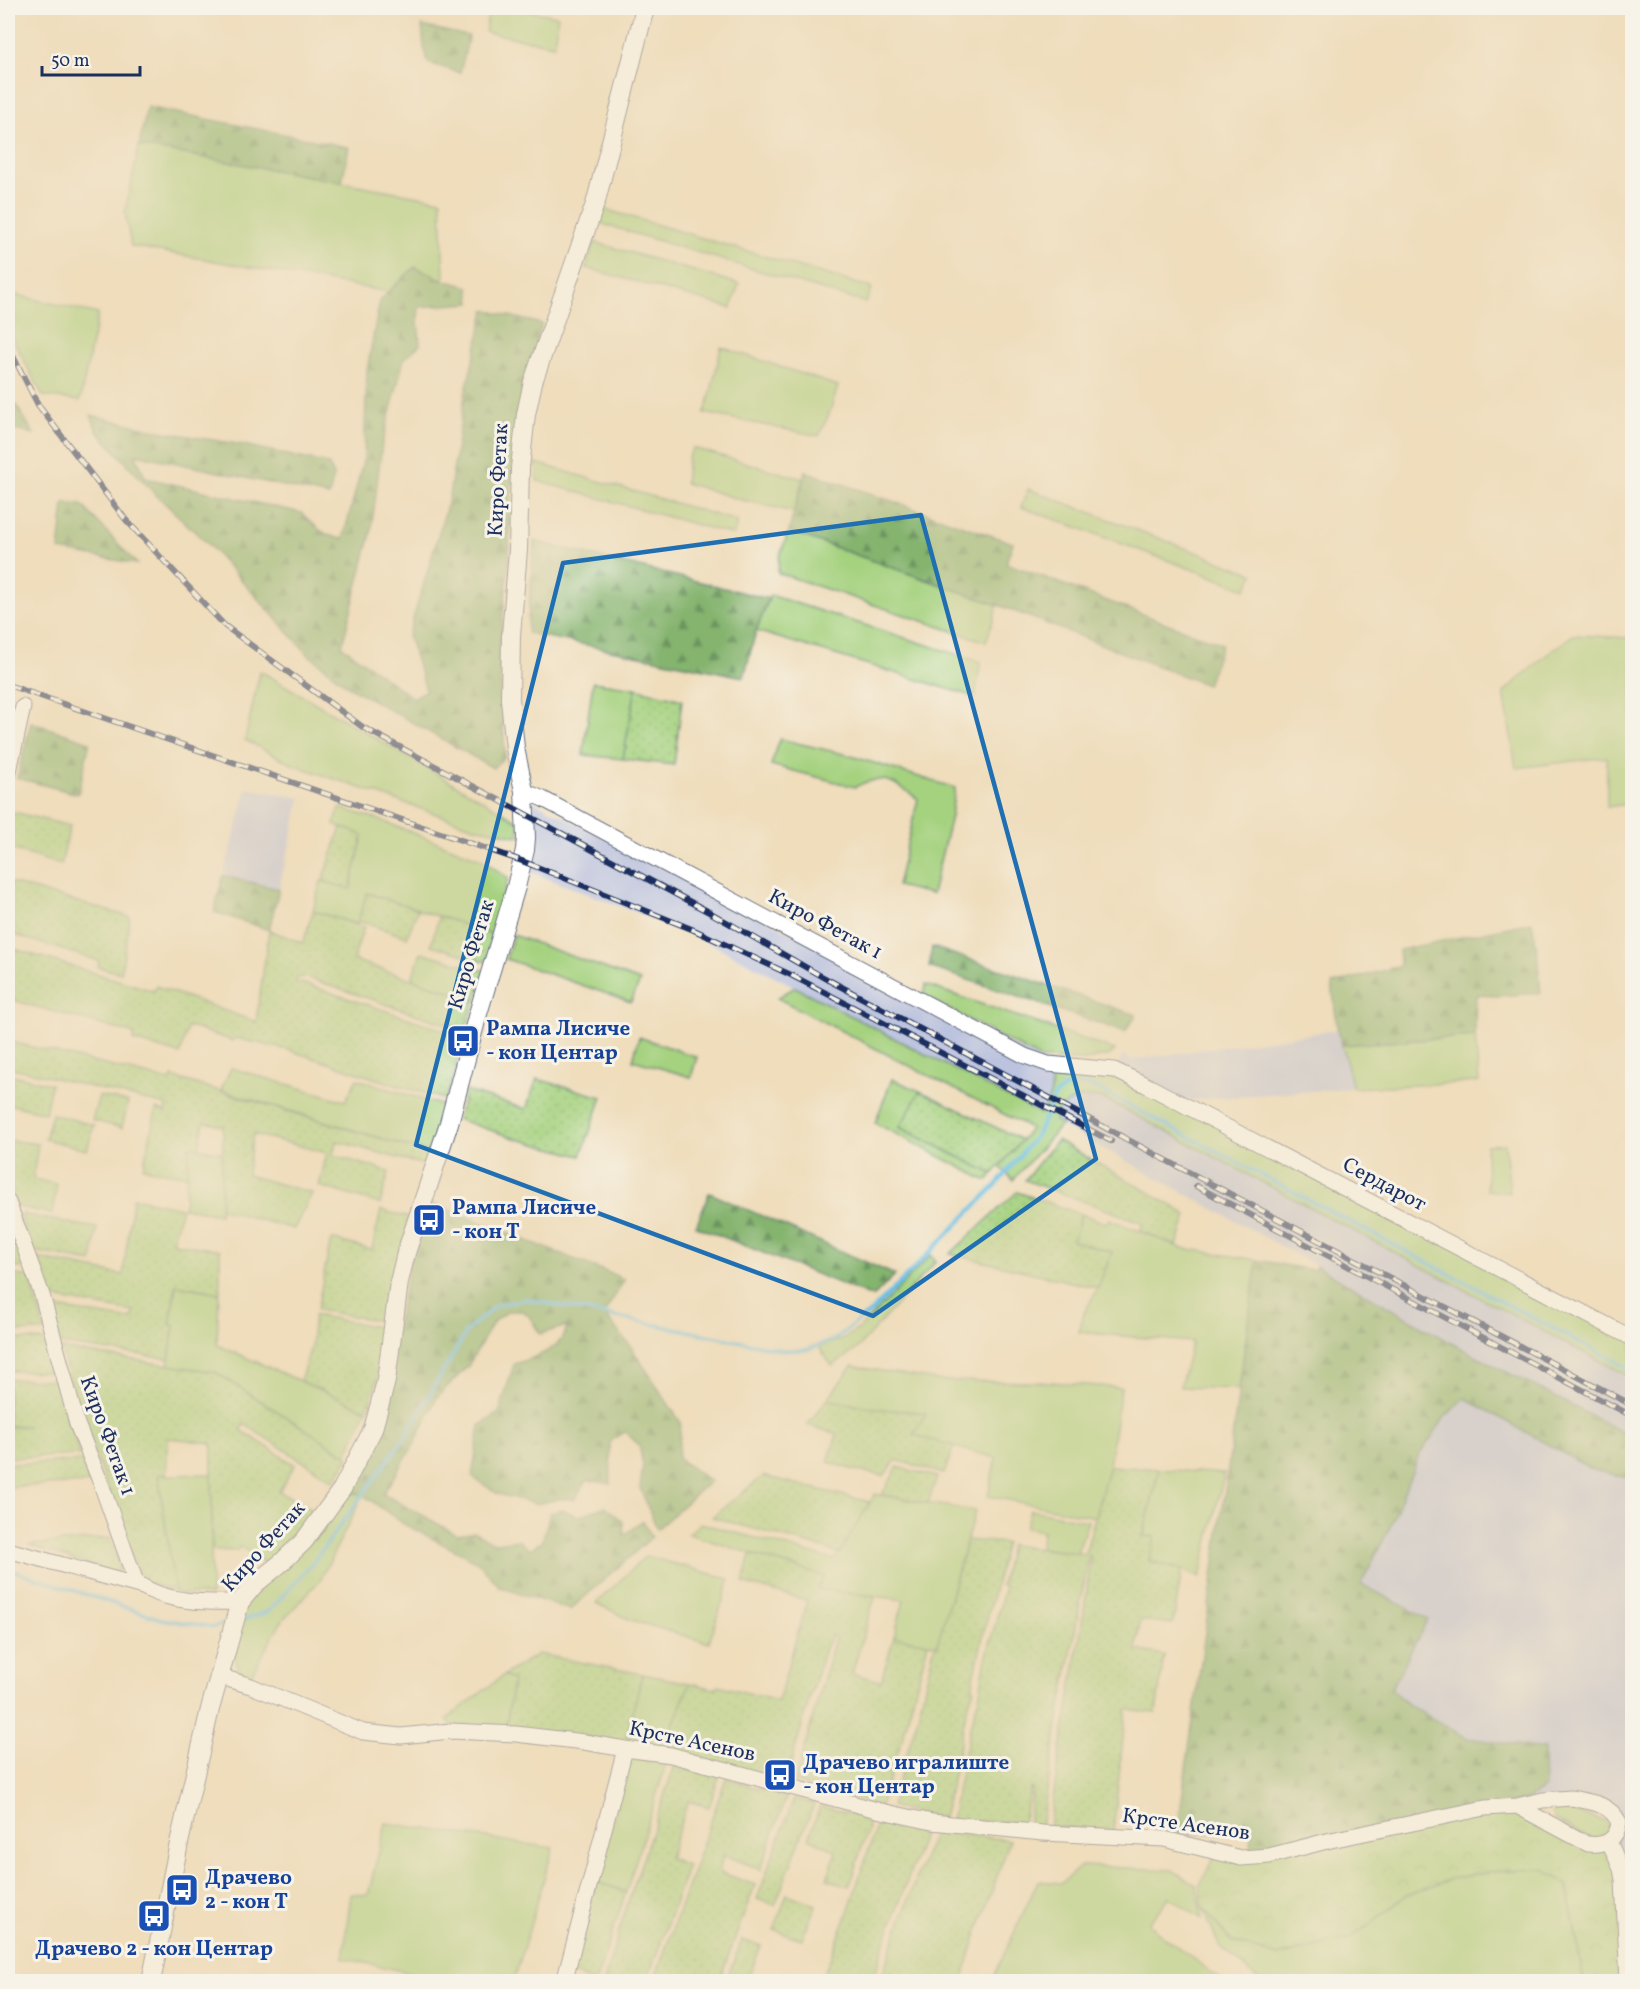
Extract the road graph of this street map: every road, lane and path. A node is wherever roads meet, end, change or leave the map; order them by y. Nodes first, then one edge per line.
1 (645, 8) edge
2 (23, 707) dead end
3 (8, 776) edge
4 (524, 791) junction
5 (543, 799) junction
6 (524, 813) junction
7 (1114, 1071) joint
8 (8, 1202) edge
9 (1632, 1338) edge
10 (8, 1550) edge
11 (143, 1587) junction
12 (240, 1602) junction
13 (218, 1676) junction
14 (625, 1749) junction
15 (1517, 1806) junction
16 (1626, 1818) edge
17 (1609, 1841) junction
18 (151, 1982) edge
19 (564, 1982) edge
20 (1628, 1982) edge

1 - 4 main road, Киро Фетак
2 - 3 street
4 - 5 street, Киро Фетак 1
4 - 6 main road, Киро Фетак
5 - 6 street
5 - 7 street, Киро Фетак 1
6 - 12 main road, Киро Фетак
7 - 9 street, Сердарот
8 - 11 street, Киро Фетак 1
10 - 11 street
11 - 12 street
12 - 13 main road, Киро Фетак
13 - 14 street, Крсте Асенов
13 - 18 main road, Киро Фетак
14 - 15 street, Крсте Асенов
14 - 19 street
15 - 16 street, Крсте Асенов
15 - 17 street
16 - 17 street, Крсте Асенов
17 - 20 street

